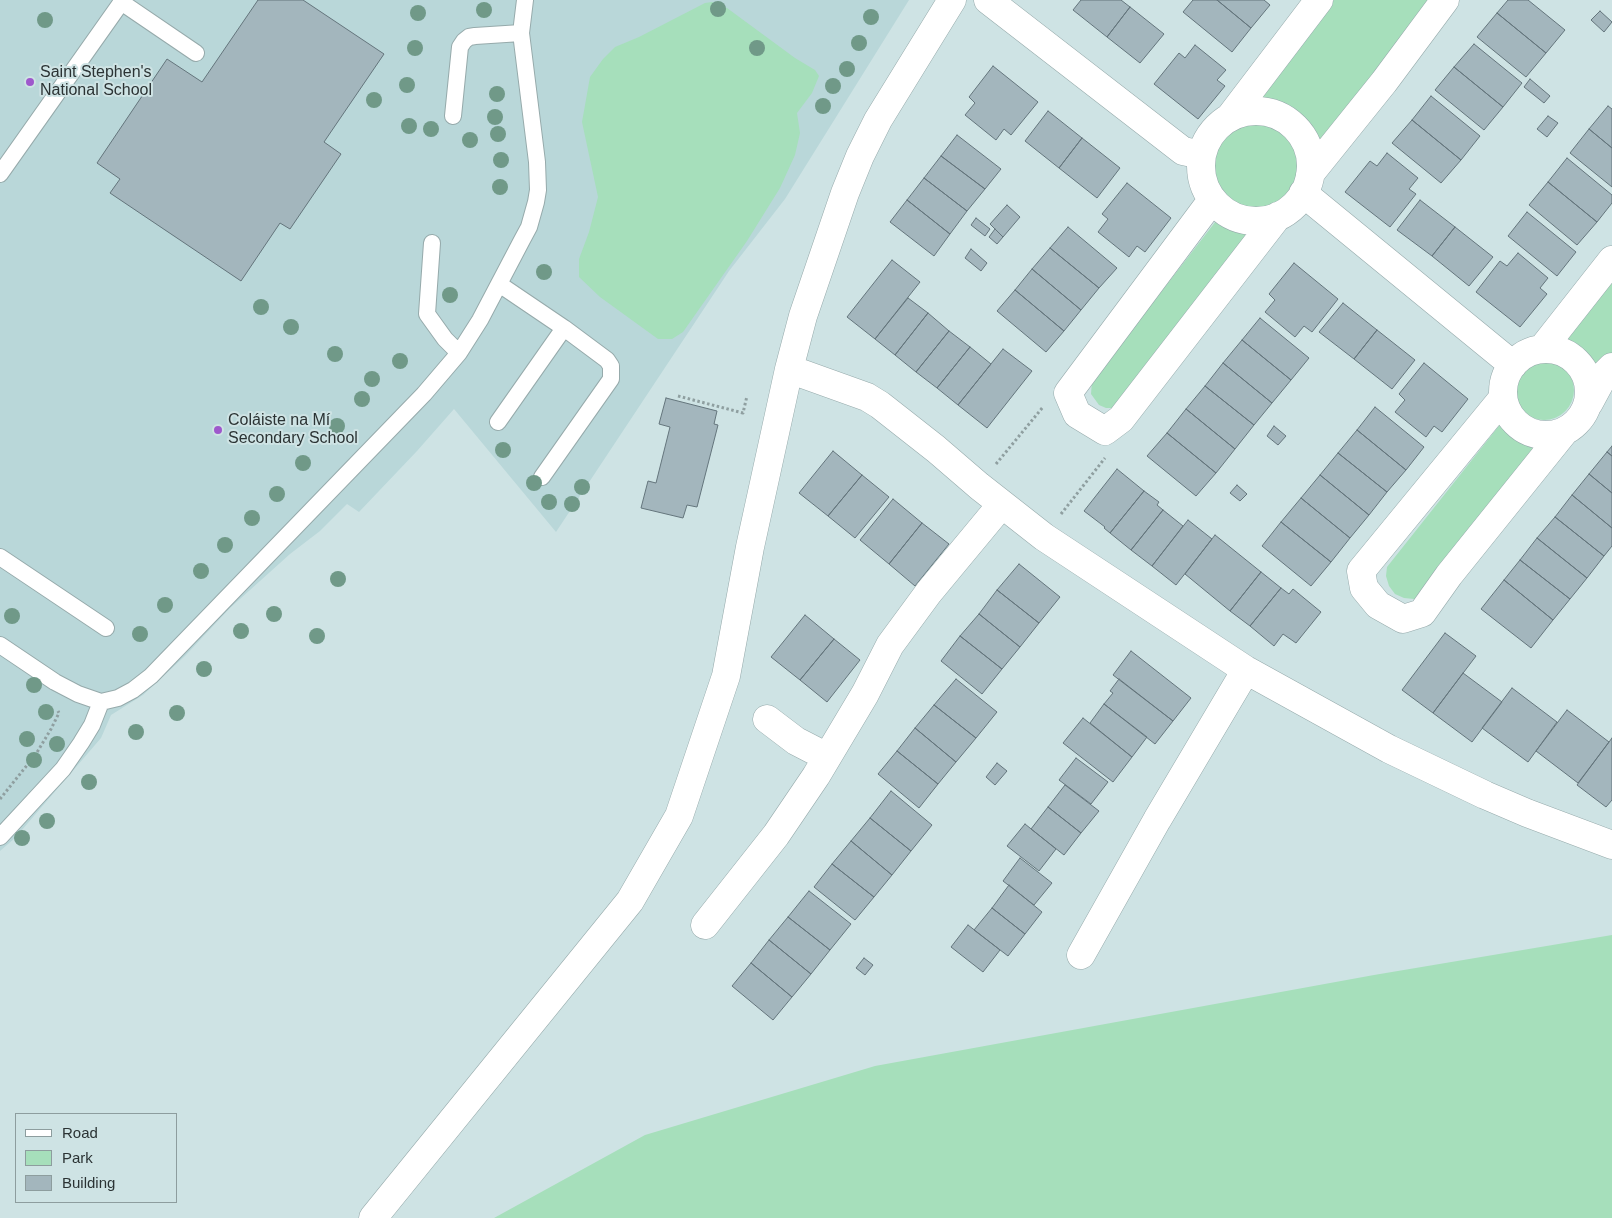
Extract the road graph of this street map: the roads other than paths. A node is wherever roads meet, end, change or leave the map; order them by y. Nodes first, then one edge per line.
1 (525, 0) edge
2 (952, 0) edge
3 (988, 0) edge
4 (1320, 0) edge
5 (1445, 0) edge
6 (122, 1) edge
7 (521, 34) junction
8 (196, 53) dead end
9 (453, 116) dead end
10 (1230, 117) junction
11 (1202, 155) junction
12 (0, 174) edge
13 (1306, 184) junction
14 (1212, 200) junction
15 (1278, 216) junction
16 (432, 243) dead end
17 (1612, 260) edge
18 (499, 284) junction
19 (564, 328) junction
20 (1542, 349) junction
21 (459, 353) junction
22 (1513, 365) junction
23 (1612, 367) edge
24 (789, 369) junction
25 (1503, 398) junction
26 (1589, 403) junction
27 (498, 422) dead end
28 (1564, 432) junction
29 (542, 477) dead end
30 (1002, 504) junction
31 (0, 557) edge
32 (106, 628) dead end
33 (0, 645) edge
34 (1246, 670) junction
35 (101, 702) junction
36 (767, 719) dead end
37 (827, 757) junction
38 (0, 837) edge
39 (1612, 845) edge
40 (705, 926) dead end
41 (1081, 956) dead end
42 (373, 1218) edge

1 - 7 lane
2 - 24 street
3 - 11 street
4 - 10 street
5 - 13 street
6 - 8 lane
6 - 12 lane
7 - 9 lane
7 - 18 lane
10 - 11 street
10 - 13 street
11 - 14 street
13 - 15 street
13 - 22 street
14 - 15 street
14 - 15 street
16 - 21 lane
17 - 20 street
18 - 19 lane
18 - 21 lane
19 - 27 lane
19 - 29 lane
20 - 22 street
20 - 26 street
21 - 35 lane
22 - 25 street
23 - 26 street
24 - 30 street
24 - 42 street
25 - 28 street
25 - 28 street
26 - 28 street
30 - 34 street
30 - 37 street
31 - 32 lane
33 - 35 lane
34 - 39 street
34 - 41 street
35 - 38 lane
36 - 37 street
37 - 40 street

